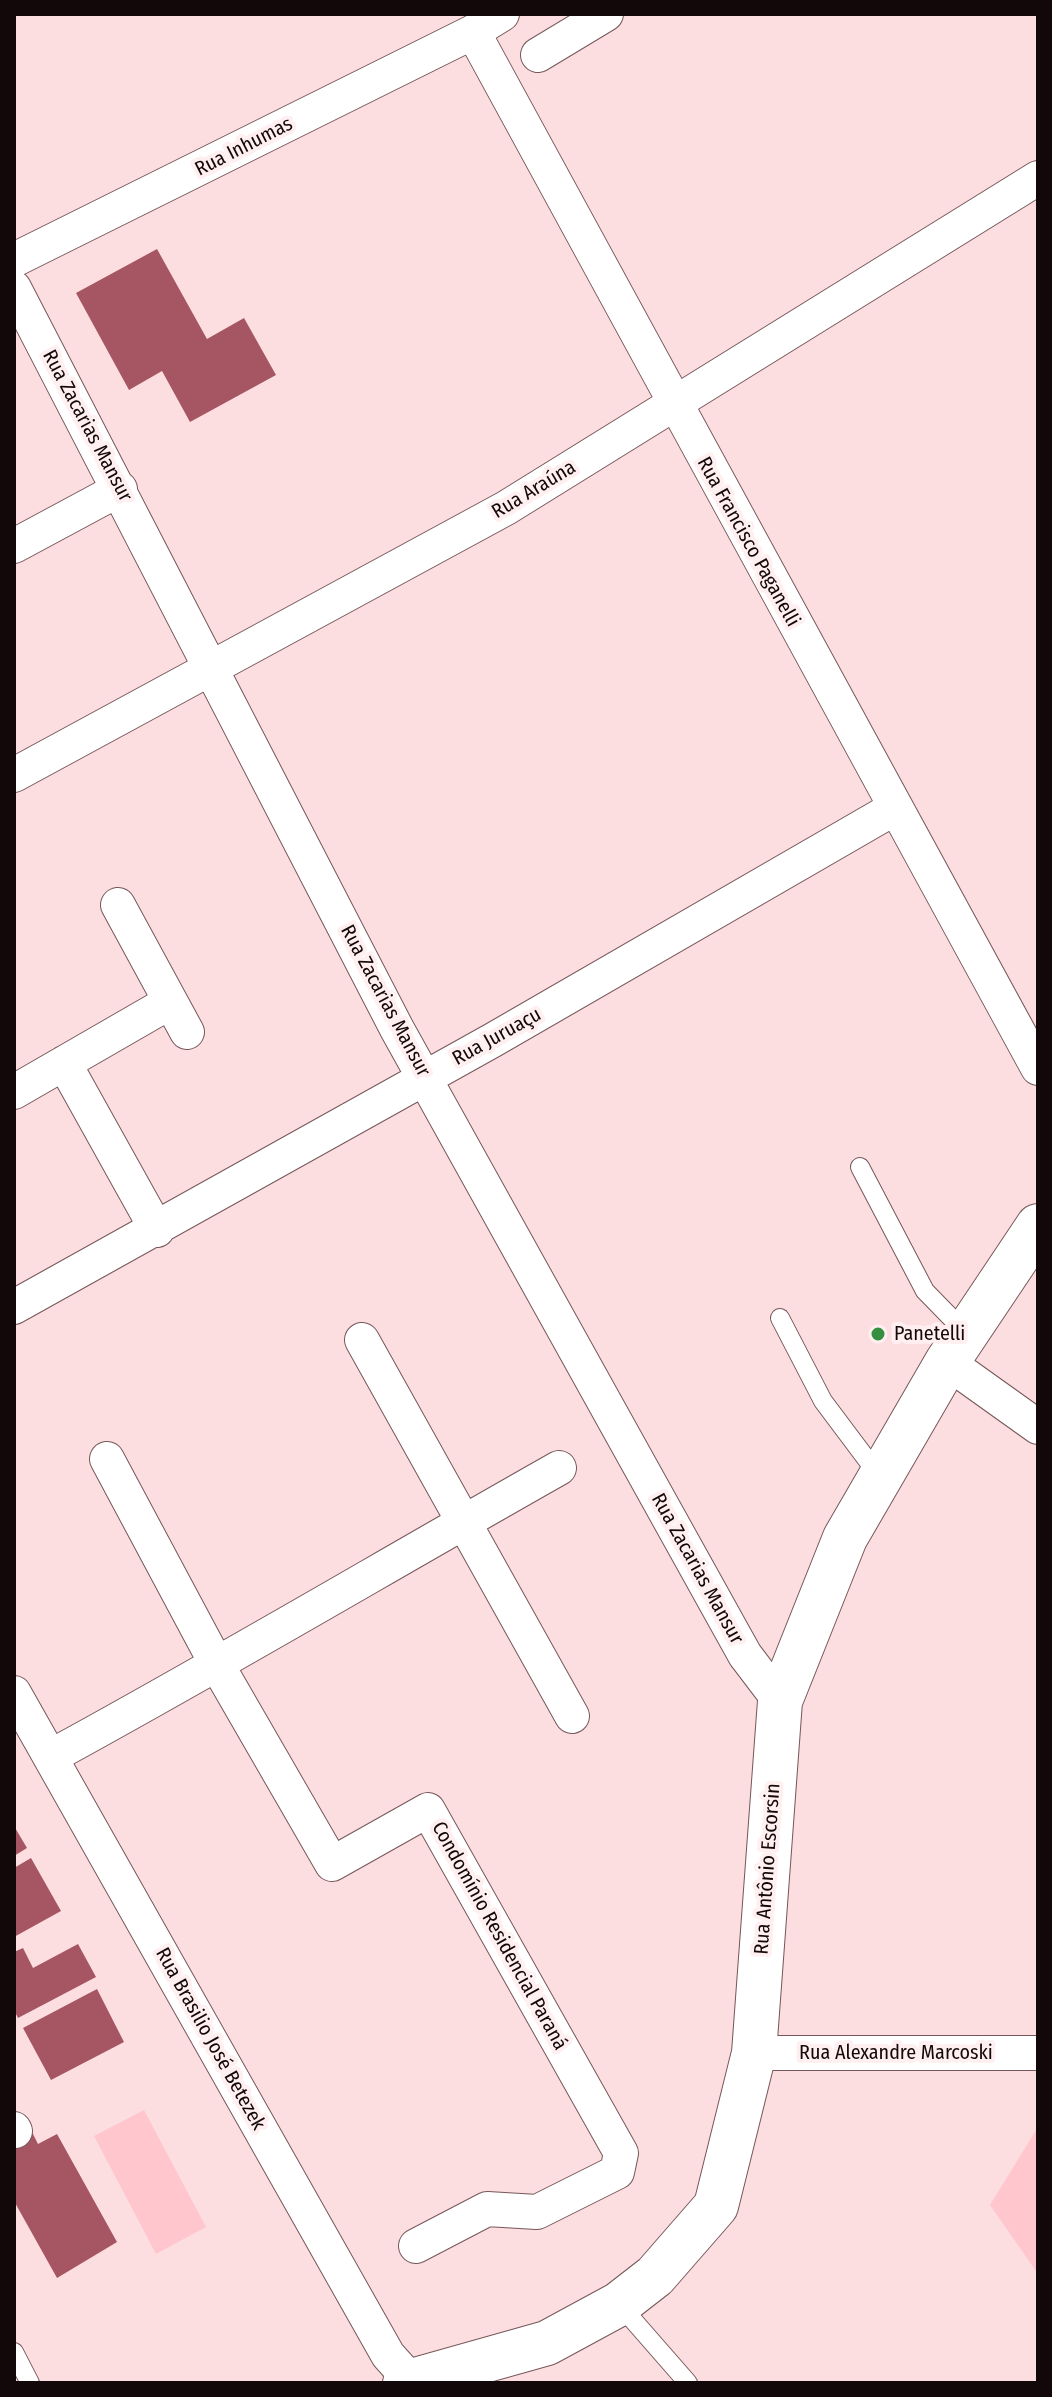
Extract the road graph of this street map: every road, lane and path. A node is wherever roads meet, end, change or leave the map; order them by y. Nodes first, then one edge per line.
1 (502, 14) edge
2 (606, 14) edge
3 (467, 23) edge
4 (538, 55) dead end
5 (1038, 178) edge
6 (14, 260) edge
7 (14, 288) edge
8 (673, 405) junction
9 (120, 489) junction
10 (14, 546) edge
11 (213, 667) junction
12 (14, 775) edge
13 (893, 809) junction
14 (118, 905) dead end
15 (170, 1002) junction
16 (187, 1032) dead end
17 (64, 1063) junction
18 (1038, 1068) edge
19 (425, 1076) junction
20 (14, 1092) edge
21 (860, 1167) dead end
22 (1038, 1226) edge
23 (157, 1230) junction
24 (14, 1307) edge
25 (780, 1318) dead end
26 (362, 1340) dead end
27 (957, 1348) junction
28 (1038, 1427) edge
29 (107, 1459) dead end
30 (559, 1468) dead end
31 (880, 1478) junction
32 (464, 1522) junction
33 (216, 1663) junction
34 (14, 1693) edge
35 (780, 1701) junction
36 (572, 1716) dead end
37 (50, 1757) junction
38 (754, 2053) junction
39 (1038, 2053) edge
40 (416, 2246) dead end
41 (619, 2304) junction
42 (14, 2352) edge
43 (410, 2382) edge
44 (30, 2383) edge
45 (688, 2383) edge

1 - 3 street, Rua Inhumas
2 - 4 street
3 - 6 street, Rua Inhumas
3 - 8 street, Rua Francisco Paganelli
5 - 8 street, Rua Araúna
7 - 9 street, Rua Zacarias Mansur
8 - 11 street, Rua Araúna
8 - 13 street, Rua Francisco Paganelli
9 - 10 street
9 - 11 street, Rua Zacarias Mansur
11 - 12 street, Rua Araúna
11 - 19 street, Rua Zacarias Mansur
13 - 18 street, Rua Francisco Paganelli
13 - 19 street, Rua Juruaçu
14 - 15 street
15 - 16 street
15 - 17 street
17 - 20 street
17 - 23 street
19 - 23 street, Rua Juruaçu
19 - 35 street, Rua Zacarias Mansur
21 - 27 lane
22 - 27 main road, Rua Antônio Escorsin
23 - 24 street, Rua Juruaçu
25 - 31 lane
26 - 32 street
27 - 28 street
27 - 31 main road, Rua Antônio Escorsin
29 - 33 street, Condomínio Residencial Paraná
30 - 32 street
31 - 35 main road, Rua Antônio Escorsin
32 - 33 street
32 - 36 street
33 - 37 street
33 - 40 street, Condomínio Residencial Paraná
34 - 37 street, Rua Brasilio José Betezek
35 - 38 main road, Rua Antônio Escorsin
37 - 43 street, Rua Brasilio José Betezek
38 - 39 street, Rua Alexandre Marcoski
38 - 41 main road, Rua Antônio Escorsin
41 - 43 main road, Rua Antônio Escorsin
41 - 45 lane
42 - 44 lane

